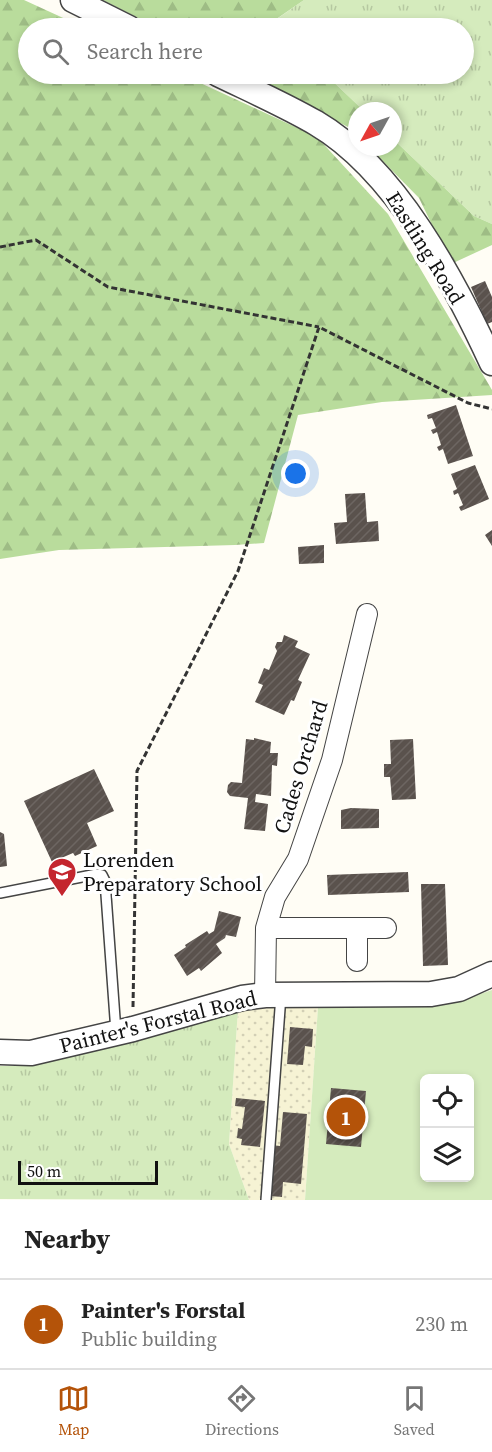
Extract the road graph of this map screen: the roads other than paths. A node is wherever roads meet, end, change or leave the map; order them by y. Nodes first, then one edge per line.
1 (73, 0) edge
2 (109, 18) edge
3 (239, 84) edge
4 (492, 363) edge
5 (367, 614) dead end
6 (0, 893) edge
7 (266, 928) junction
8 (357, 928) junction
9 (386, 928) dead end
10 (357, 961) dead end
11 (492, 974) edge
12 (273, 995) junction
13 (125, 1031) junction
14 (0, 1052) edge
15 (266, 1200) edge

1 - 2 street
3 - 4 street, Eastling Road
5 - 7 street, Cades Orchard
6 - 13 lane
7 - 8 street
7 - 12 street, Cades Orchard
8 - 9 street
8 - 10 street
11 - 12 street, Painter's Forstal Road
12 - 13 street, Painter's Forstal Road
12 - 15 lane
13 - 14 street, Painter's Forstal Road

